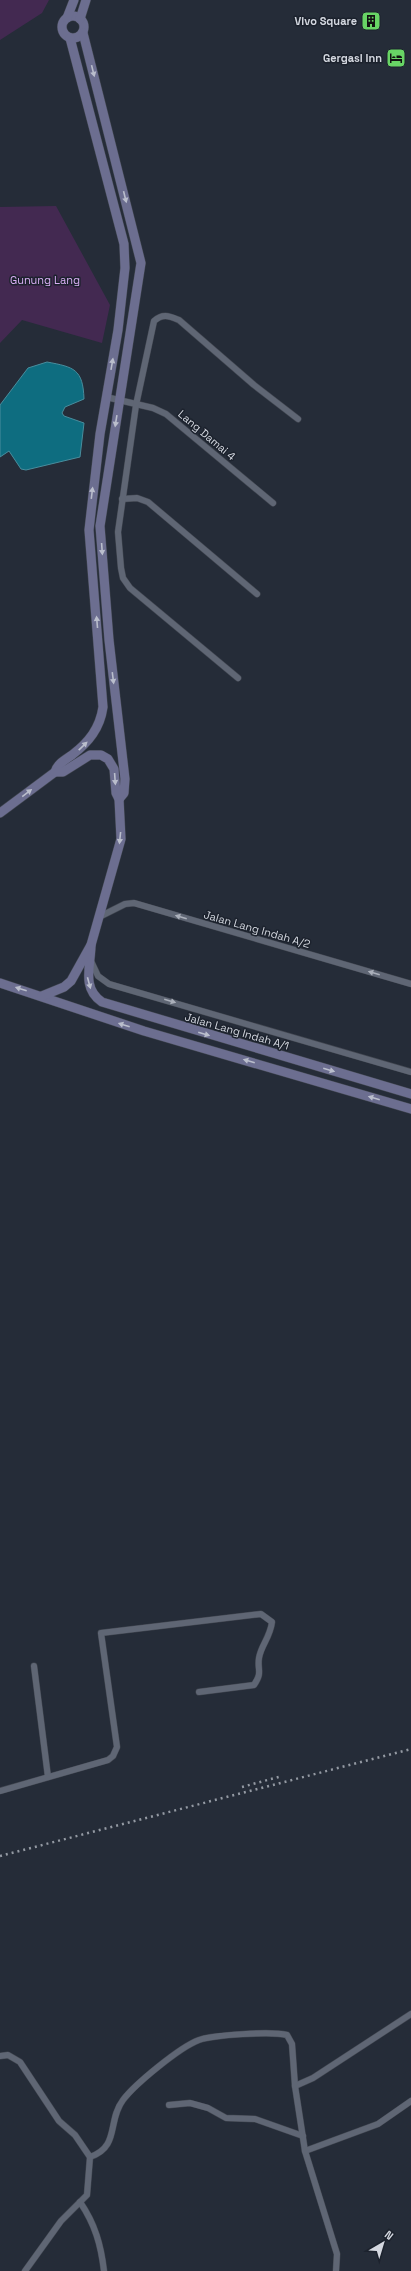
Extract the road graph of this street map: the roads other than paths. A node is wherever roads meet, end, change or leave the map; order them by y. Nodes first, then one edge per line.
1 (74, 0) edge
2 (86, 0) edge
3 (67, 18) junction
4 (80, 18) junction
5 (83, 33) junction
6 (70, 38) junction
7 (106, 397) junction
8 (120, 399) junction
9 (136, 405) junction
10 (298, 419) dead end
11 (122, 499) junction
12 (273, 503) dead end
13 (257, 594) dead end
14 (238, 678) dead end
15 (55, 772) junction
16 (120, 799) junction
17 (0, 813) edge
18 (99, 917) junction
19 (91, 945) junction
20 (91, 960) junction
21 (0, 983) edge
22 (411, 984) edge
23 (42, 996) junction
24 (411, 1072) edge
25 (411, 1094) edge
26 (411, 1109) edge
27 (34, 1666) dead end
28 (198, 1692) dead end
29 (48, 1777) junction
30 (0, 1791) edge
31 (411, 2014) edge
32 (0, 2056) edge
33 (295, 2086) junction
34 (411, 2101) edge
35 (169, 2105) dead end
36 (303, 2136) junction
37 (305, 2151) junction
38 (90, 2157) junction
39 (80, 2202) junction
40 (25, 2271) edge
41 (104, 2271) edge
42 (336, 2271) edge

1 - 3 street
2 - 4 street
3 - 4 street
3 - 6 street
4 - 5 street
5 - 6 street
5 -> 8 street
7 -> 6 street
7 - 8 street, Lang Damai 4
15 -> 7 street
8 - 9 street, Lang Damai 4
8 -> 16 street
9 - 10 street
9 - 11 street
9 - 12 street, Lang Damai 4
11 - 13 street
11 - 14 street
15 -> 16 street
17 -> 15 street
16 -> 18 street
18 - 19 street
22 -> 18 street, Jalan Lang Indah A/2
19 - 20 street, Jalan Lang Indah A/1
19 - 23 street
20 -> 24 street, Jalan Lang Indah A/1
20 -> 25 street, Jalan Lang Indah A/1
23 -> 21 street
26 -> 23 street
27 - 29 street
28 - 29 street
29 - 30 street
31 - 33 street
32 - 38 street
33 - 36 street
33 - 38 street
34 - 37 street
35 - 36 street
36 - 37 street
37 - 42 street
38 - 39 street
39 - 40 street
39 - 41 street

